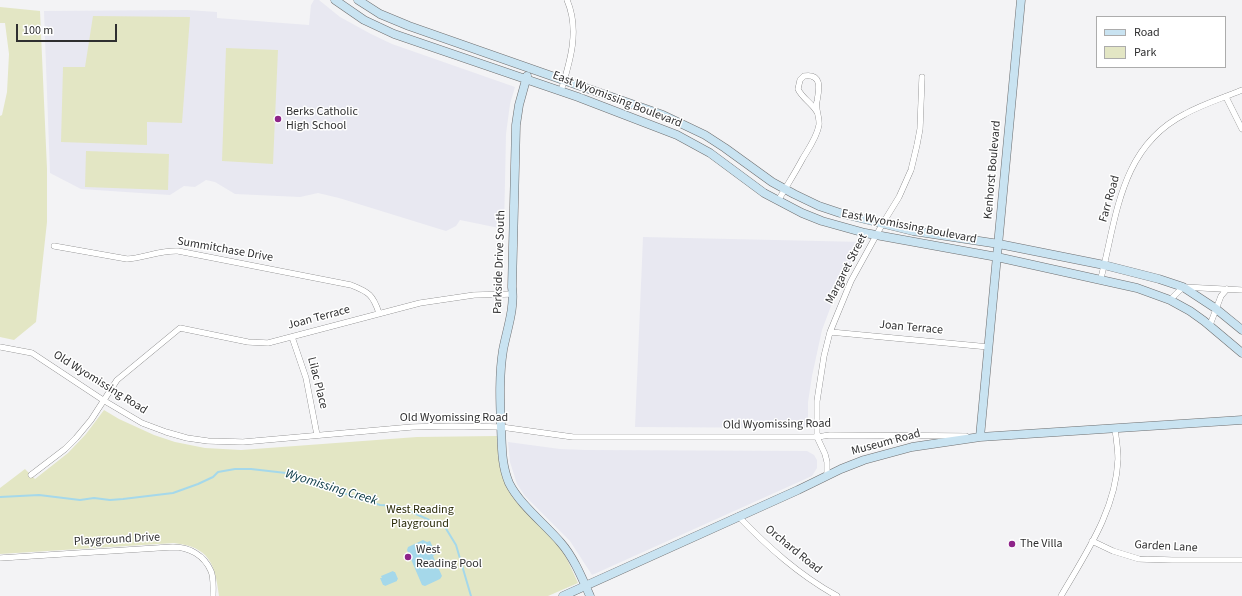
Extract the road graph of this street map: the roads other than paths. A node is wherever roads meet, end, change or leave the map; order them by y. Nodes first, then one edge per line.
1 (335, 0) edge
2 (358, 0) edge
3 (567, 0) edge
4 (1021, 0) edge
5 (370, 8) junction
6 (364, 20) junction
7 (530, 68) junction
8 (922, 76) dead end
9 (526, 79) junction
10 (564, 80) junction
11 (1242, 90) edge
12 (561, 91) junction
13 (1226, 97) junction
14 (817, 112) junction
15 (1242, 129) edge
16 (784, 190) junction
17 (778, 201) junction
18 (883, 223) junction
19 (877, 234) junction
20 (999, 244) junction
21 (54, 246) dead end
22 (997, 257) junction
23 (1104, 265) junction
24 (1101, 278) junction
25 (1183, 287) junction
26 (1227, 289) junction
27 (1242, 290) edge
28 (513, 294) junction
29 (1170, 300) junction
30 (1216, 310) junction
31 (379, 313) junction
32 (1210, 325) junction
33 (1242, 330) edge
34 (830, 332) junction
35 (292, 337) junction
36 (0, 347) edge
37 (989, 347) junction
38 (1242, 353) edge
39 (103, 400) junction
40 (1242, 420) edge
41 (501, 427) junction
42 (1115, 428) junction
43 (317, 435) junction
44 (817, 437) junction
45 (980, 437) junction
46 (31, 475) dead end
47 (827, 476) junction
48 (738, 516) junction
49 (1092, 541) junction
50 (0, 558) edge
51 (1242, 560) edge
52 (586, 586) junction
53 (213, 596) edge
54 (563, 596) edge
55 (590, 596) edge
56 (837, 596) edge
57 (1061, 596) edge

1 - 6 street, East Wyomissing Boulevard
2 - 5 street, East Wyomissing Boulevard
3 - 10 street
4 - 20 street, Kenhorst Boulevard
5 - 6 street
5 - 7 street, East Wyomissing Boulevard
6 - 9 street, East Wyomissing Boulevard
7 - 9 street, Parkside Drive South
7 - 10 street, East Wyomissing Boulevard
8 - 18 street, Margaret Street
9 - 12 street, East Wyomissing Boulevard
9 - 28 street, Parkside Drive South
10 - 12 street
10 - 16 street, East Wyomissing Boulevard
11 - 13 street, Farr Road
12 - 17 street, East Wyomissing Boulevard
13 - 15 street
13 - 23 street, Farr Road
14 - 14 street
14 - 16 street
16 - 17 street
16 - 18 street, East Wyomissing Boulevard
17 - 19 street, East Wyomissing Boulevard
18 - 19 street, Margaret Street
18 - 20 street, East Wyomissing Boulevard
19 - 22 street, East Wyomissing Boulevard
19 - 34 street, Margaret Street
20 - 22 street, Kenhorst Boulevard
20 - 23 street, East Wyomissing Boulevard
21 - 31 street, Summitchase Drive
22 - 24 street, East Wyomissing Boulevard
22 - 37 street, Kenhorst Boulevard
23 - 24 street, Farr Road
23 - 25 street, East Wyomissing Boulevard
24 - 29 street, East Wyomissing Boulevard
25 - 26 street
25 - 29 street
25 - 30 street, East Wyomissing Boulevard
26 - 27 street
26 - 30 street
28 - 31 street, Joan Terrace
28 - 41 street, Parkside Drive South
29 - 32 street, East Wyomissing Boulevard
30 - 32 street
30 - 33 street, East Wyomissing Boulevard
31 - 35 street, Joan Terrace
32 - 38 street, East Wyomissing Boulevard
34 - 37 street, Joan Terrace
34 - 44 street, Margaret Street
35 - 39 street, Joan Terrace
35 - 43 street, Lilac Place
36 - 39 street, Old Wyomissing Road
37 - 45 street, Kenhorst Boulevard
39 - 43 street, Old Wyomissing Road
39 - 46 street
40 - 42 street, Museum Road
41 - 43 street, Old Wyomissing Road
41 - 44 street, Old Wyomissing Road
41 - 52 street, Parkside Drive South
42 - 45 street, Museum Road
42 - 49 street
44 - 45 street, Old Wyomissing Road
44 - 47 street, Margaret Street
45 - 47 street, Museum Road
47 - 48 street, Museum Road
48 - 52 street, Museum Road
48 - 56 street, Orchard Road
49 - 51 street, Garden Lane
49 - 57 street
50 - 53 street, Playground Drive
52 - 54 street, Museum Road
52 - 55 street, Parkside Drive South

